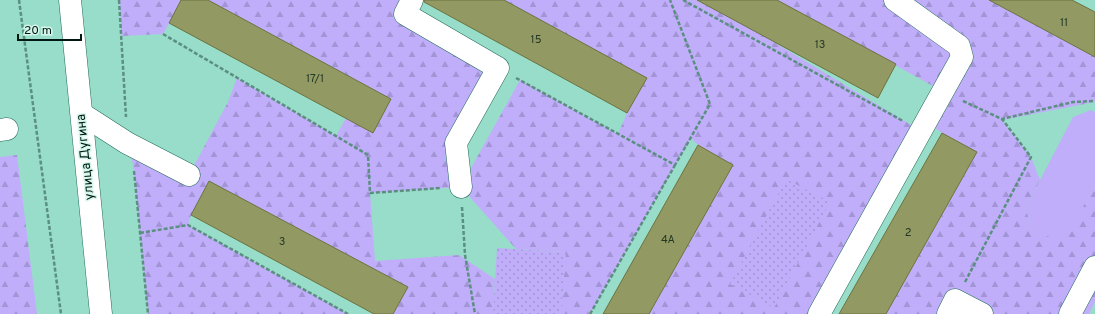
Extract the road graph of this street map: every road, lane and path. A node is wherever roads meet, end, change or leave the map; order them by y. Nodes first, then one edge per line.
1 (19, 0) edge
2 (70, 0) edge
3 (412, 0) edge
4 (670, 0) edge
5 (683, 0) edge
6 (895, 0) edge
7 (164, 34) dead end
8 (498, 68) junction
9 (943, 91) junction
10 (1095, 101) edge
11 (82, 114) junction
12 (1002, 119) junction
13 (920, 131) junction
14 (675, 165) junction
15 (189, 175) dead end
16 (461, 186) junction
17 (140, 233) dead end
18 (1095, 267) edge
19 (952, 307) edge
20 (60, 314) edge
21 (102, 314) edge
22 (348, 314) edge
23 (475, 314) edge
24 (590, 314) edge
25 (819, 314) edge
26 (982, 314) edge
27 (1070, 314) edge

1 - 20 path
2 - 11 main road, улица Дугина
3 - 8 main road
4 - 14 path
5 - 13 path
6 - 9 main road
7 - 16 path
8 - 14 path
8 - 16 main road
9 - 12 path
9 - 13 main road
10 - 12 path
11 - 15 main road
11 - 21 main road, улица Дугина
12 - 19 path
13 - 25 main road
14 - 24 path
16 - 23 path
17 - 22 path
18 - 27 main road
19 - 26 main road

